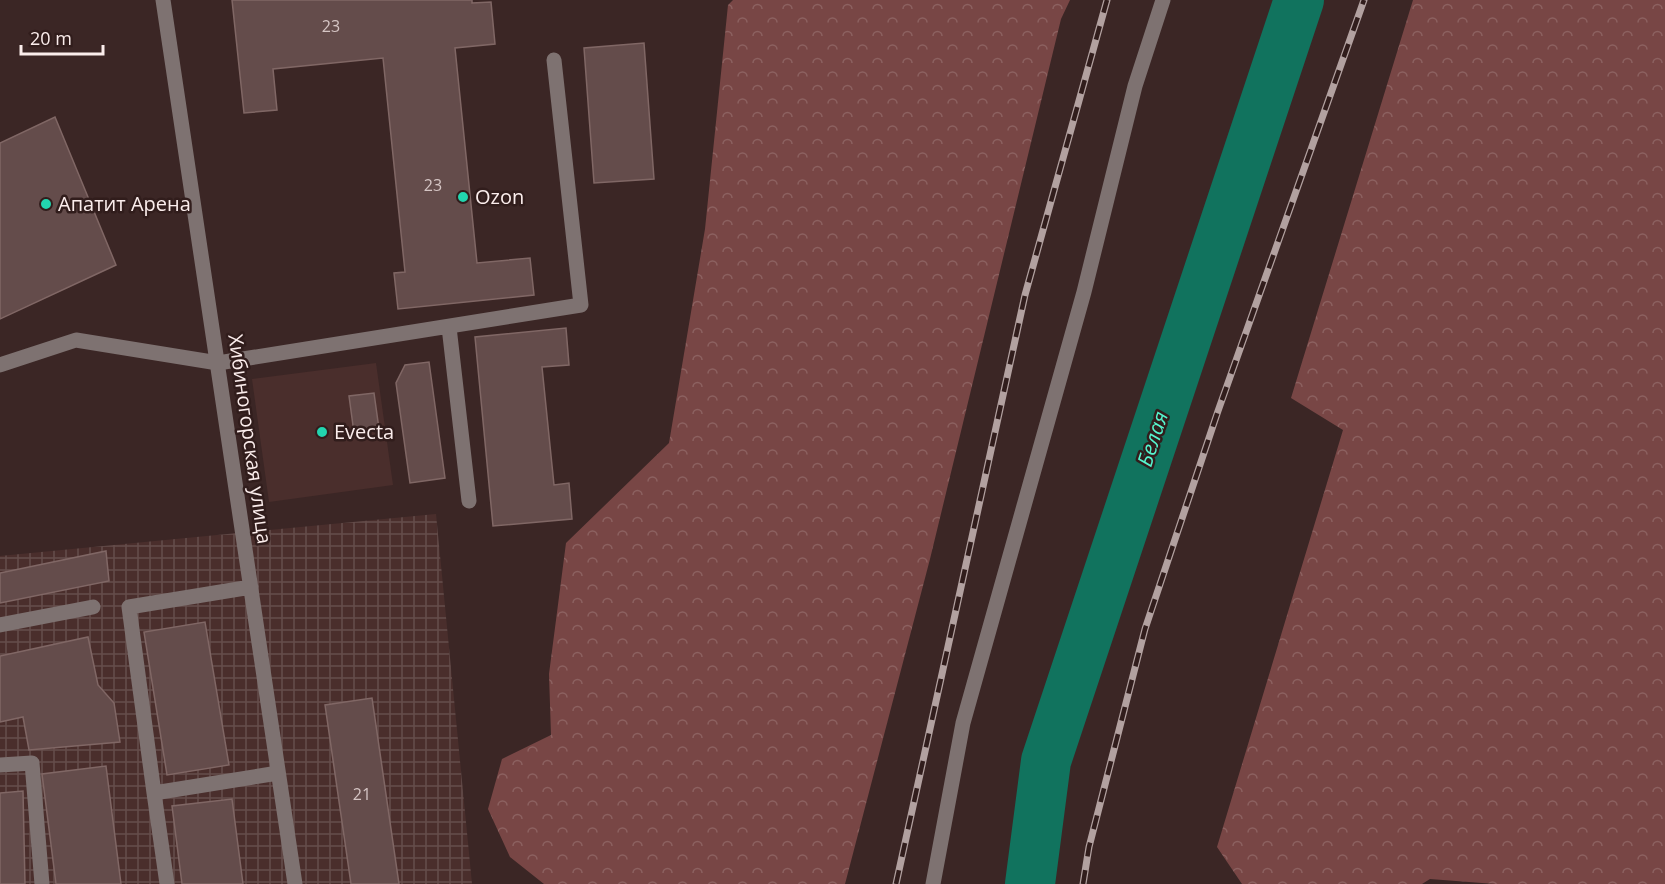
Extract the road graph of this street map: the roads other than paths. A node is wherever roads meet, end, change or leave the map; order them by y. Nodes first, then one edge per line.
1 (163, 0) edge
2 (1163, 0) edge
3 (554, 60) dead end
4 (449, 327) junction
5 (218, 363) junction
6 (0, 365) edge
7 (469, 501) dead end
8 (251, 587) junction
9 (93, 607) dead end
10 (0, 625) edge
11 (0, 765) edge
12 (278, 773) junction
13 (154, 793) junction
14 (42, 884) edge
15 (167, 884) edge
16 (295, 884) edge
17 (933, 884) edge

1 - 5 street, Хибиногорская улица
2 - 17 street
3 - 4 street
4 - 5 street
4 - 7 street
5 - 6 street
5 - 8 street, Хибиногорская улица
8 - 12 street, Хибиногорская улица
8 - 13 street
9 - 10 street
11 - 14 street
12 - 13 street
12 - 16 street, Хибиногорская улица
13 - 15 street

